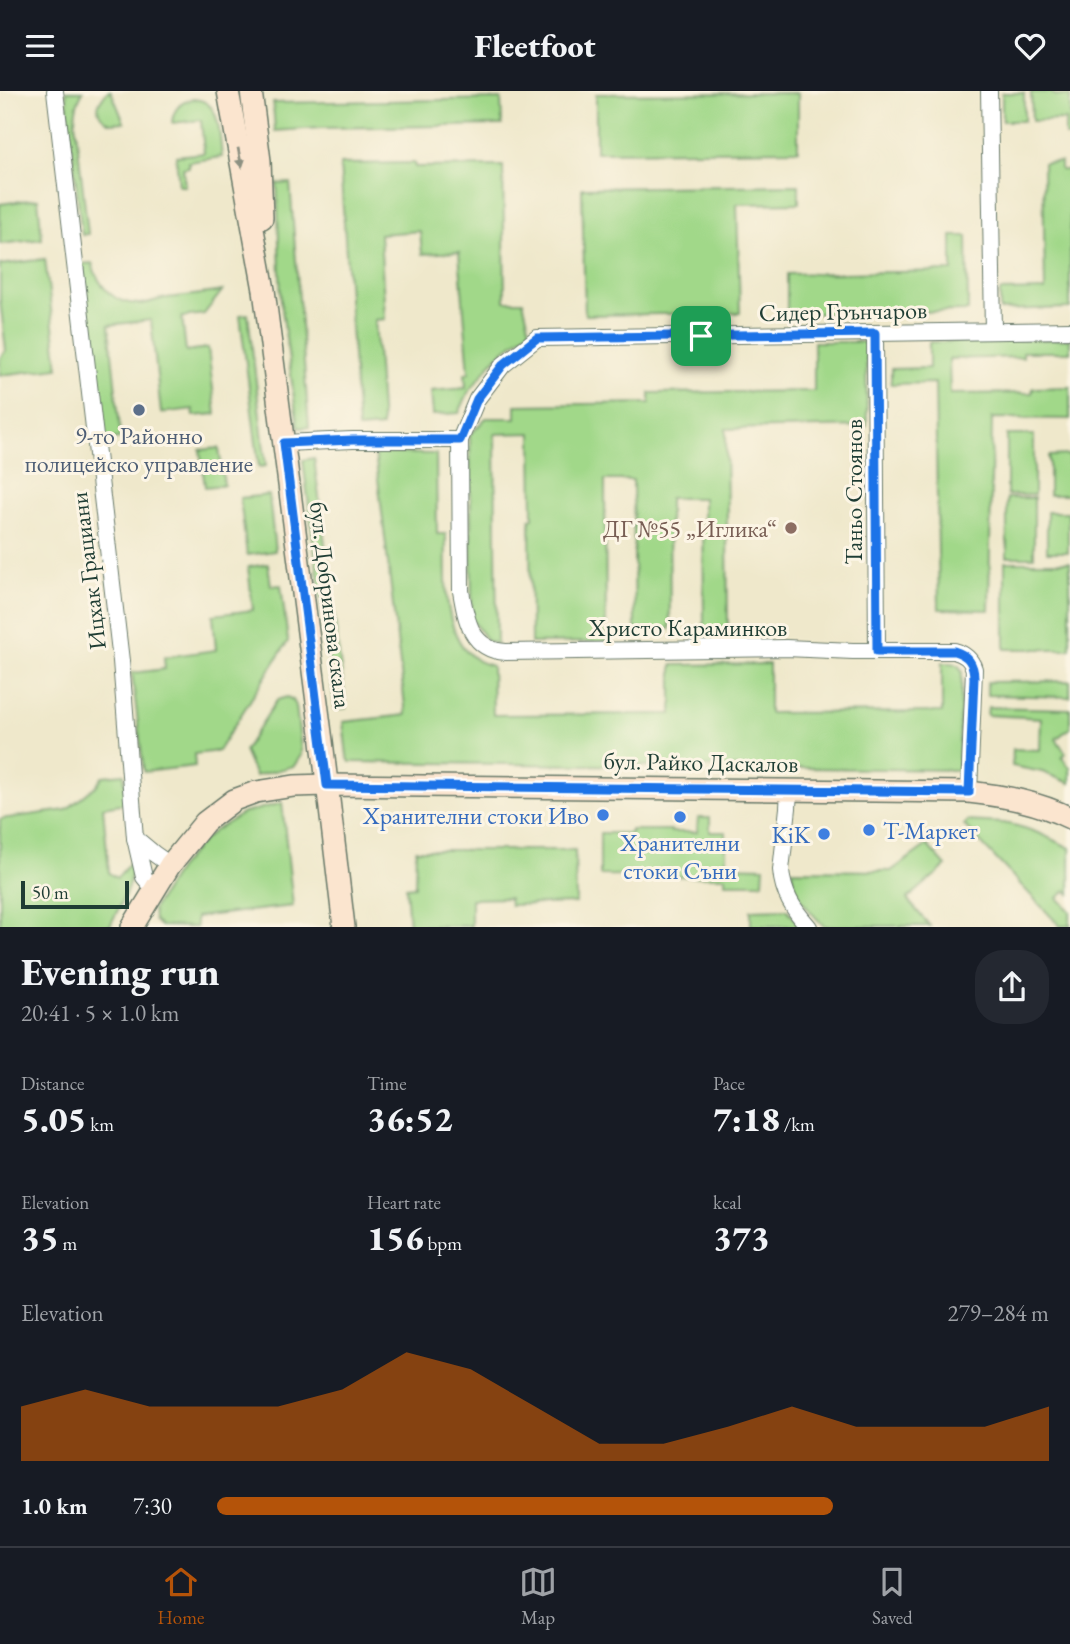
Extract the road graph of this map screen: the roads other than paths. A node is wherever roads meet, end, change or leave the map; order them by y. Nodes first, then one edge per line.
1 (55, 91) edge
2 (228, 91) edge
3 (251, 91) edge
4 (989, 91) edge
5 (264, 290) junction
6 (1070, 330) edge
7 (993, 331) junction
8 (875, 333) junction
9 (460, 440) junction
10 (284, 443) junction
11 (877, 651) junction
12 (327, 785) junction
13 (789, 789) junction
14 (969, 792) junction
15 (1070, 818) edge
16 (135, 838) junction
17 (170, 865) junction
18 (156, 888) junction
19 (132, 926) edge
20 (344, 926) edge
21 (809, 926) edge

1 - 16 street, Ицхак Грациани
2 -> 5 main road, бул. Добринова скала
3 - 5 main road, бул. Добринова скала
4 - 7 street
5 - 10 main road, бул. Добринова скала
6 - 7 street, Сидер Грънчаров
7 - 8 street, Сидер Грънчаров
8 - 9 street, Сидер Грънчаров
8 - 11 street, Таньо Стоянов
9 - 10 street
9 - 11 street, Христо Караминков
10 - 12 main road, бул. Добринова скала
11 - 14 street, Христо Караминков
12 - 13 main road, бул. Райко Даскалов
12 - 17 main road, бул. Райко Даскалов
12 - 20 main road, бул. Добринова скала
13 - 14 main road, бул. Райко Даскалов
13 - 21 street
14 - 15 main road, бул. Райко Даскалов
16 - 17 street
16 - 18 street, Ицхак Грациани
17 - 18 main road, бул. Райко Даскалов
18 - 19 main road, бул. Райко Даскалов

